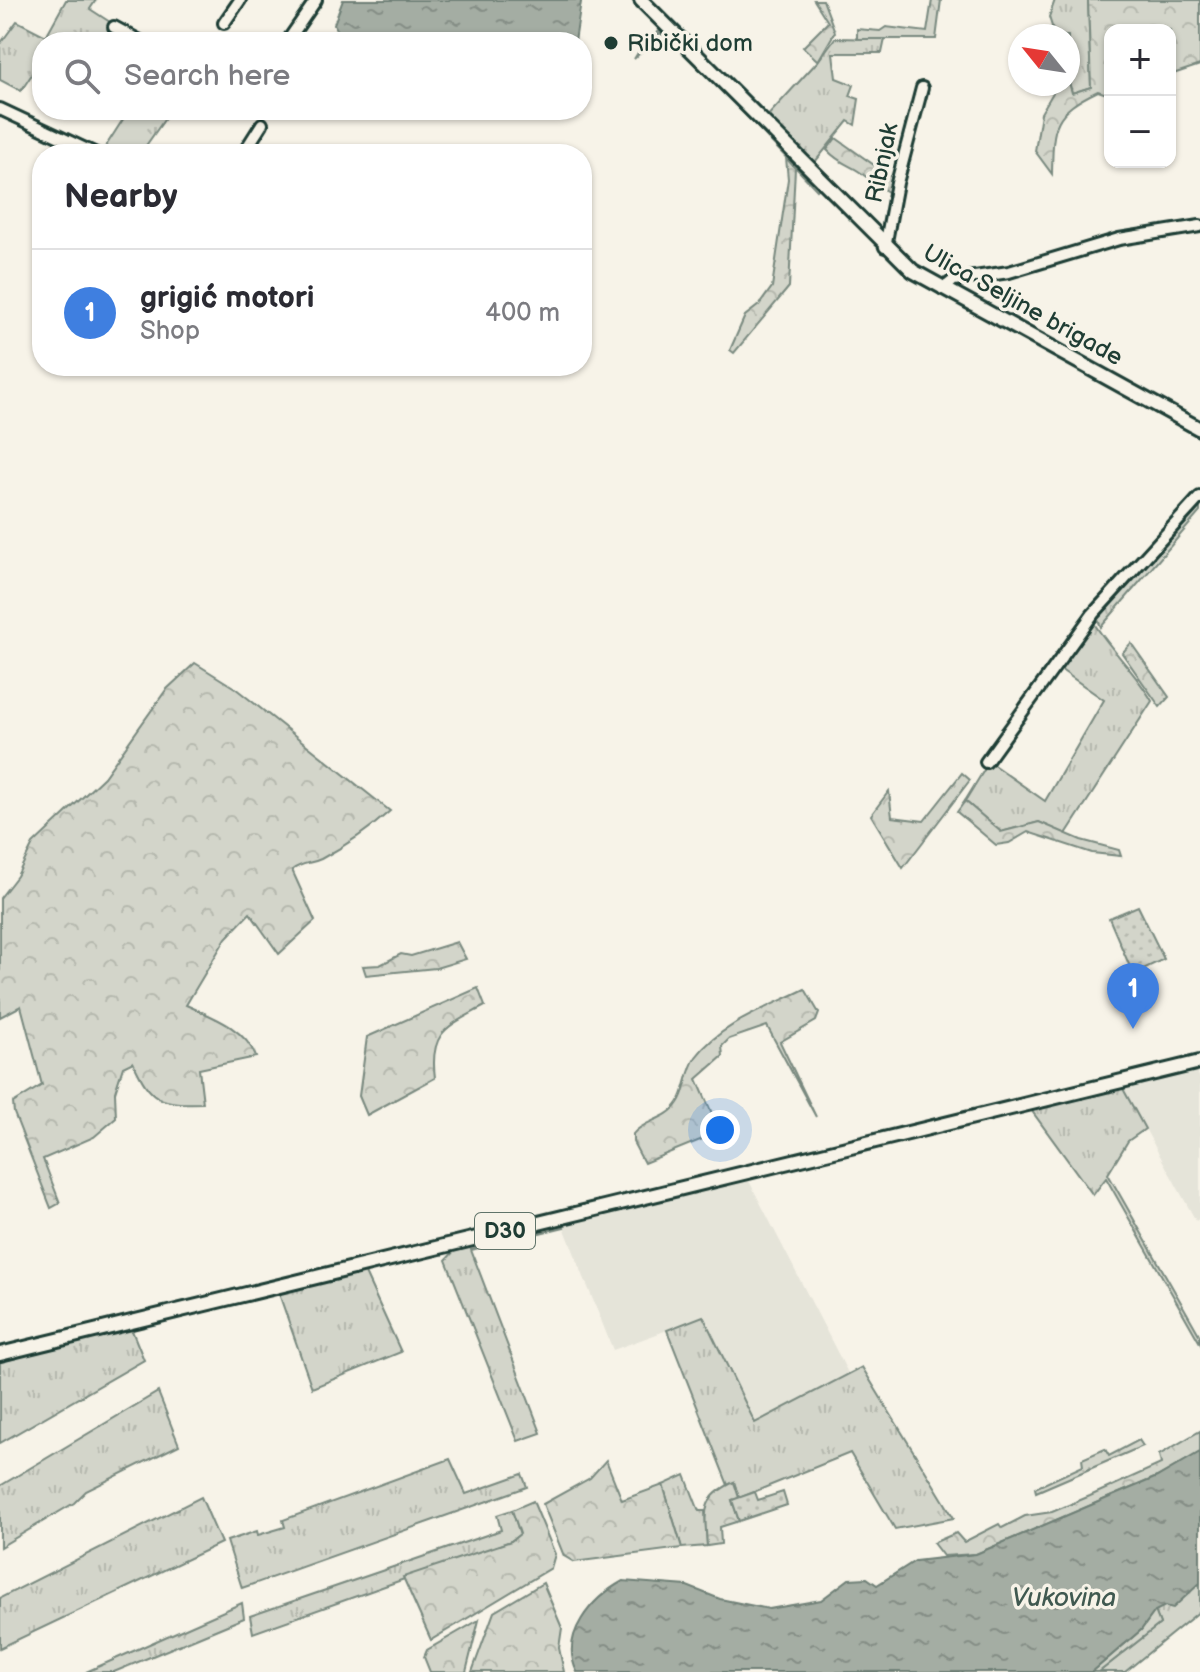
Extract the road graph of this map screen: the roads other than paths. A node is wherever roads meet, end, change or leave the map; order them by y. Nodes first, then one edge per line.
1 (240, 0) edge
2 (316, 0) edge
3 (641, 0) edge
4 (224, 23) dead end
5 (114, 27) dead end
6 (124, 32) edge
7 (294, 32) edge
8 (922, 88) dead end
9 (0, 109) edge
10 (262, 124) dead end
11 (75, 144) edge
12 (249, 144) edge
13 (1200, 226) edge
14 (885, 247) junction
15 (943, 289) junction
16 (1200, 429) edge
17 (1200, 497) edge
18 (986, 762) dead end
19 (1200, 1062) edge
20 (0, 1354) edge

1 - 4 street
2 - 7 street
3 - 14 main road, Ulica Seljine brigade
5 - 6 street
8 - 14 street, Ribnjak
9 - 11 street
10 - 12 street
13 - 15 street
14 - 15 main road, Ulica Seljine brigade
15 - 16 main road, Ulica Seljine brigade
17 - 18 street
19 - 20 main road, D30

